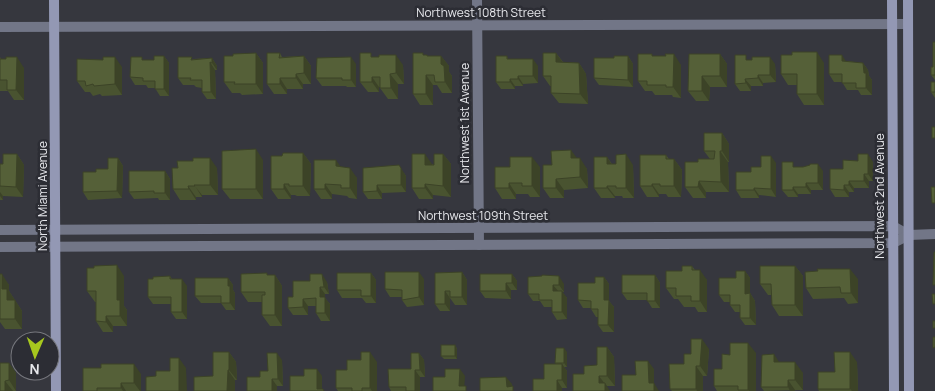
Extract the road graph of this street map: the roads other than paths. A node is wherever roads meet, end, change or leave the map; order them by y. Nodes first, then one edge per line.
1 (54, 0) edge
2 (477, 0) edge
3 (892, 0) edge
4 (908, 0) edge
5 (892, 24) junction
6 (908, 24) junction
7 (477, 25) junction
8 (0, 27) edge
9 (54, 27) junction
10 (893, 226) junction
11 (748, 227) junction
12 (479, 228) junction
13 (622, 228) junction
14 (55, 229) junction
15 (195, 229) junction
16 (334, 229) junction
17 (0, 230) edge
18 (935, 234) edge
19 (909, 235) junction
20 (748, 243) junction
21 (893, 243) junction
22 (622, 244) junction
23 (479, 245) junction
24 (196, 246) junction
25 (334, 246) junction
26 (0, 247) edge
27 (55, 247) junction
28 (56, 391) edge
29 (894, 391) edge
30 (909, 391) edge

1 - 9 street, North Miami Avenue
2 - 7 street, Northwest 1st Avenue
3 - 5 street, Northwest 2nd Avenue
4 - 6 street
5 - 6 street, Northwest 108th Street
5 - 7 street, Northwest 108th Street
5 - 10 street, Northwest 2nd Avenue
6 - 19 street
7 - 9 street, Northwest 108th Street
7 - 12 street, Northwest 1st Avenue
8 - 9 street, Northwest 108th Street
9 - 14 street, North Miami Avenue
10 - 11 street, Northwest 109th Street
10 - 19 street, Northwest 109th Street
10 - 21 street, Northwest 2nd Avenue
11 - 13 street, Northwest 109th Street
11 - 20 street
12 - 13 street, Northwest 109th Street
12 - 16 street, Northwest 109th Street
12 - 23 street, Northwest 1st Avenue
13 - 22 street
14 - 15 street, Northwest 109th Street
14 - 17 street, Northwest 109th Street
14 - 27 street, North Miami Avenue
15 - 16 street, Northwest 109th Street
15 - 24 street
16 - 25 street
18 - 19 street
19 - 21 street
19 - 30 street
20 - 21 street
20 - 22 street
21 - 29 street, Northwest 2nd Avenue
22 - 23 street
23 - 25 street
24 - 25 street
24 - 27 street
26 - 27 street
27 - 28 street, North Miami Avenue

